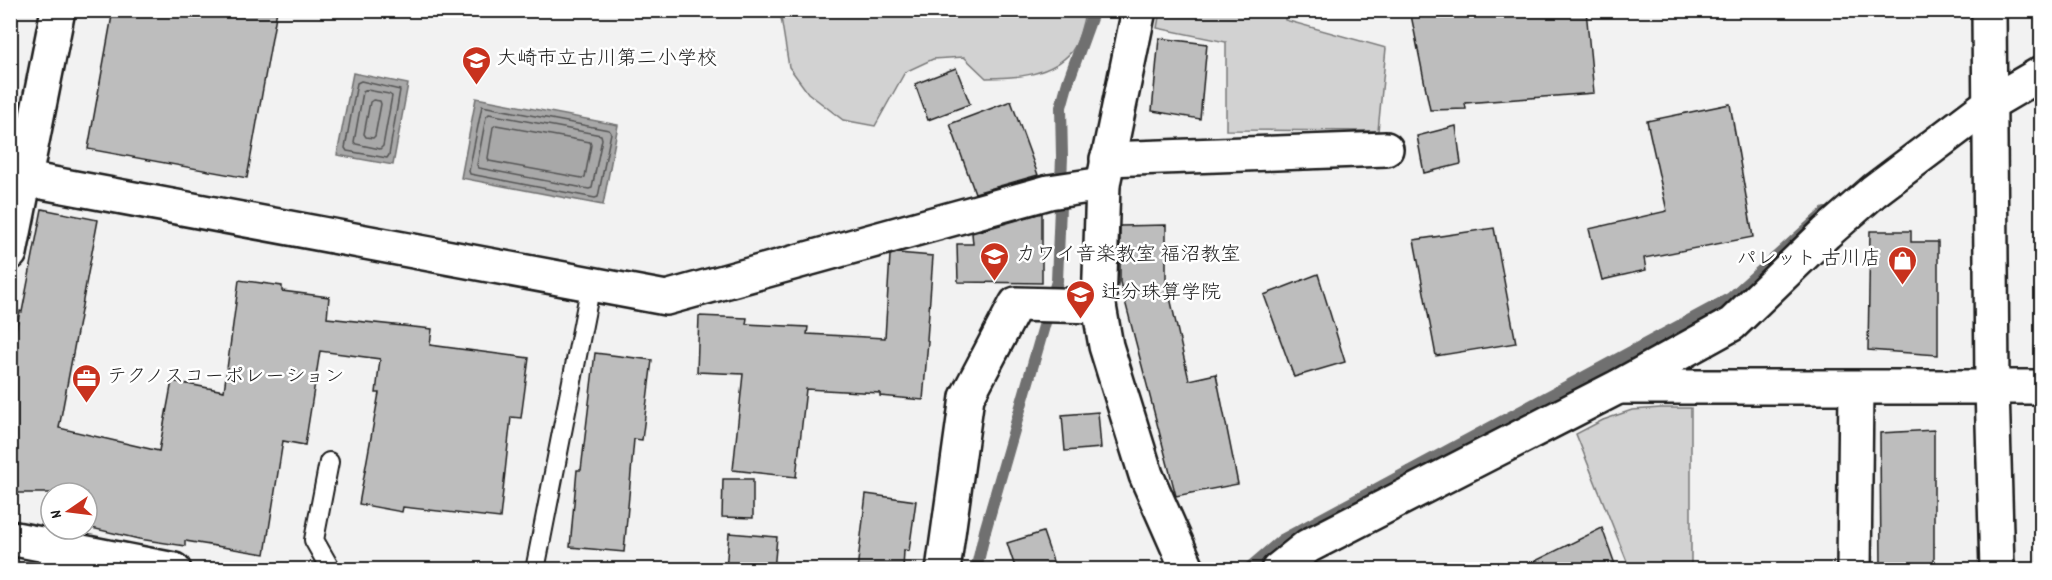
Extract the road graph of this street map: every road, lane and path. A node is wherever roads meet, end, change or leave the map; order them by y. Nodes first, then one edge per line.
1 (58, 10) edge
2 (1139, 10) edge
3 (1989, 10) edge
4 (2042, 73) edge
5 (1989, 104) junction
6 (1386, 149) dead end
7 (18, 177) edge
8 (1084, 181) junction
9 (10, 253) edge
10 (591, 284) junction
11 (1099, 306) junction
12 (1618, 387) junction
13 (1992, 387) junction
14 (2042, 387) edge
15 (1856, 388) junction
16 (329, 462) dead end
17 (10, 538) edge
18 (174, 570) edge
19 (331, 570) edge
20 (535, 570) edge
21 (943, 570) edge
22 (1188, 570) edge
23 (1278, 570) edge
24 (1854, 570) edge
25 (1997, 570) edge

1 - 7 street
2 - 8 street
3 - 5 street
4 - 5 street
5 - 12 street
5 - 13 street
6 - 8 street
7 - 9 street
7 - 10 street
8 - 10 street
8 - 11 street
10 - 20 lane
11 - 21 street
11 - 22 street
12 - 15 street
12 - 23 street
13 - 14 street
13 - 15 street
13 - 25 street
15 - 24 street
16 - 19 lane
17 - 18 street

